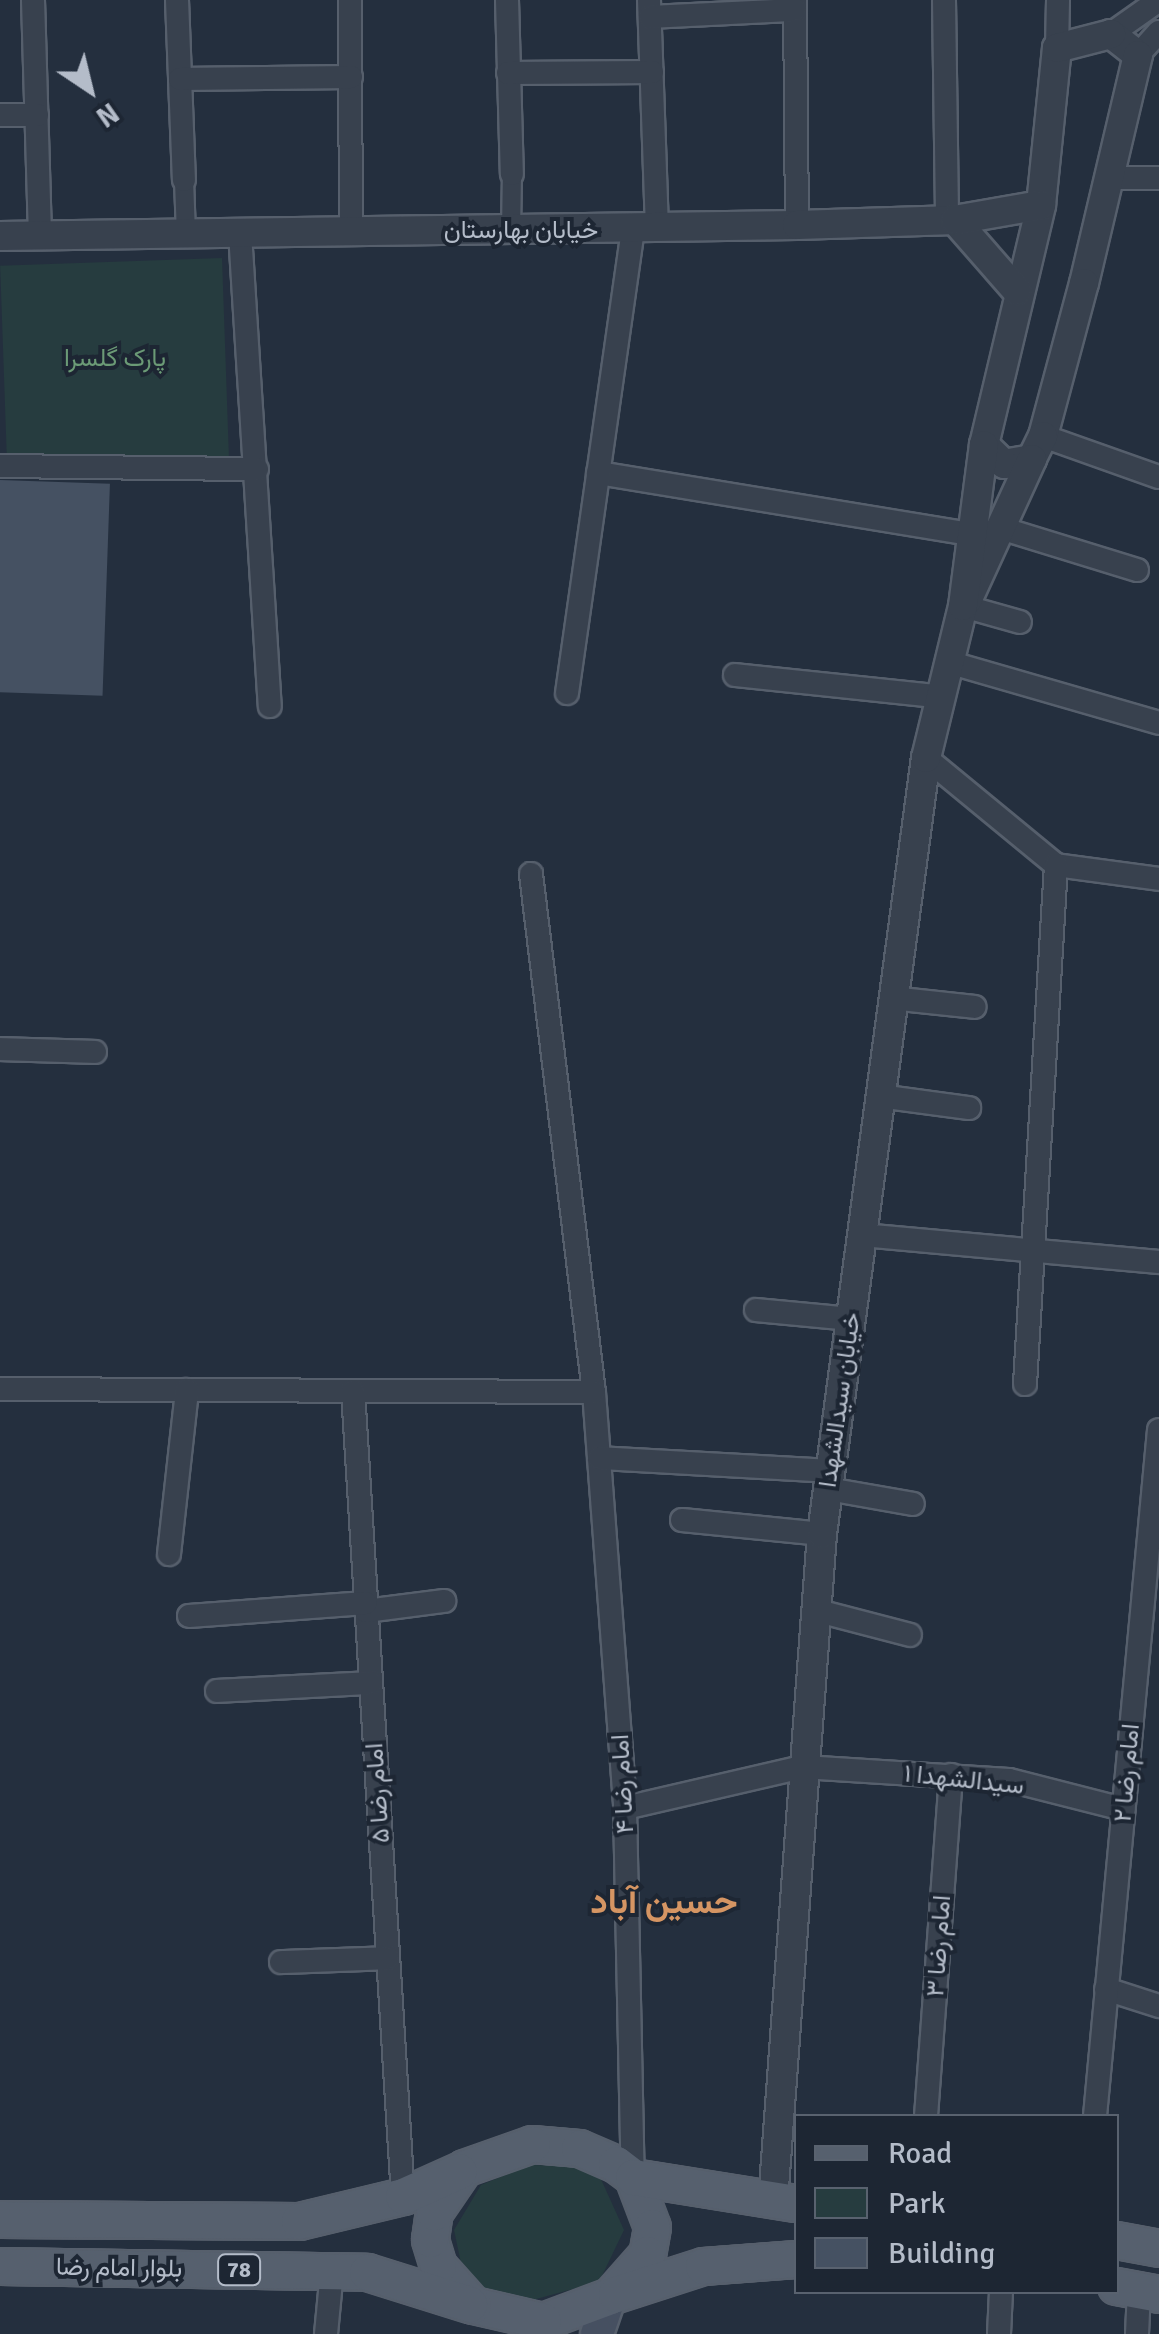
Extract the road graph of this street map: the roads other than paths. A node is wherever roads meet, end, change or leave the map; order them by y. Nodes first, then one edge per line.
1 (34, 0) edge
2 (177, 0) edge
3 (350, 0) edge
4 (507, 0) edge
5 (944, 0) edge
6 (1058, 0) edge
7 (1158, 0) edge
8 (795, 5) edge
9 (650, 9) edge
10 (1159, 32) edge
11 (1111, 34) junction
12 (1058, 48) junction
13 (1138, 55) junction
14 (652, 72) junction
15 (508, 73) junction
16 (351, 77) junction
17 (180, 79) junction
18 (0, 115) edge
19 (37, 115) junction
20 (512, 174) joint
21 (1108, 178) junction
22 (1159, 178) edge
23 (184, 180) joint
24 (1041, 205) junction
25 (951, 220) junction
26 (797, 225) junction
27 (645, 228) junction
28 (510, 230) junction
29 (352, 231) junction
30 (240, 233) junction
31 (186, 234) junction
32 (0, 236) edge
33 (40, 236) junction
34 (1018, 291) junction
35 (984, 444) junction
36 (1038, 448) junction
37 (0, 466) edge
38 (257, 469) junction
39 (598, 473) junction
40 (1159, 477) edge
41 (1007, 530) junction
42 (972, 534) junction
43 (1137, 570) dead end
44 (963, 606) junction
45 (1020, 622) dead end
46 (948, 662) junction
47 (734, 675) dead end
48 (567, 693) dead end
49 (936, 696) junction
50 (270, 706) dead end
51 (1159, 723) edge
52 (926, 758) junction
53 (1056, 866) junction
54 (530, 874) dead end
55 (1159, 879) edge
56 (891, 998) junction
57 (975, 1007) dead end
58 (0, 1049) edge
59 (95, 1052) dead end
60 (879, 1096) junction
61 (969, 1108) dead end
62 (862, 1235) junction
63 (1031, 1250) junction
64 (1159, 1262) edge
65 (756, 1310) dead end
66 (851, 1318) junction
67 (1025, 1384) dead end
68 (0, 1389) edge
69 (187, 1390) junction
70 (353, 1391) junction
71 (594, 1392) junction
72 (1159, 1430) edge
73 (599, 1458) junction
74 (829, 1480) junction
75 (914, 1504) dead end
76 (682, 1520) dead end
77 (822, 1534) junction
78 (169, 1554) dead end
79 (444, 1601) dead end
80 (366, 1607) junction
81 (814, 1610) junction
82 (189, 1616) dead end
83 (910, 1635) dead end
84 (371, 1683) junction
85 (217, 1691) dead end
86 (802, 1768) junction
87 (951, 1775) junction
88 (626, 1808) junction
89 (1123, 1809) junction
90 (388, 1958) junction
91 (281, 1962) dead end
92 (1106, 1989) junction
93 (1159, 2006) edge
94 (926, 2114) edge
95 (1094, 2114) edge
96 (464, 2168) junction
97 (633, 2177) junction
98 (403, 2196) junction
99 (784, 2202) edge
100 (0, 2219) edge
101 (1119, 2241) edge
102 (1159, 2248) edge
103 (794, 2259) edge
104 (0, 2266) edge
105 (332, 2271) junction
106 (1138, 2290) edge
107 (1001, 2294) edge
108 (610, 2296) junction
109 (491, 2319) edge
110 (326, 2334) edge
111 (598, 2334) edge
112 (999, 2334) edge
113 (1138, 2334) edge

1 - 19 street
2 - 17 street
3 - 16 street
4 - 15 street
5 - 25 street
6 - 12 street
7 - 11 street
8 - 9 street
8 - 26 street
9 - 14 street
10 - 13 street
11 - 12 street
11 - 13 street
12 - 24 street
13 - 21 street
14 - 15 street
14 - 27 street
15 - 20 street
16 - 17 street
16 - 29 street
17 - 23 street
18 - 19 street
19 - 33 street
20 - 28 street
21 - 22 street
21 - 36 street
23 - 31 street
24 - 25 street, خیابان بهارستان
24 - 34 street
25 - 26 street, خیابان بهارستان
25 - 34 street
26 - 27 street, خیابان بهارستان
27 - 28 street, خیابان بهارستان
27 - 39 street
28 - 29 street, خیابان بهارستان
29 - 30 street, خیابان بهارستان
30 - 31 street, خیابان بهارستان
30 - 38 street
31 - 33 street, خیابان بهارستان
32 - 33 street, خیابان بهارستان
34 - 35 street
35 - 36 street
35 - 42 street
36 - 40 street
36 - 41 street
37 - 38 street
38 - 50 street
39 - 42 street
39 - 48 street
41 - 43 street
41 - 44 street
42 - 44 street
44 - 45 street
44 - 46 street, خیابان سیدالشهدا
46 - 49 street, خیابان سیدالشهدا
46 - 51 street
47 - 49 street
49 - 52 street, خیابان سیدالشهدا
52 - 53 street
52 - 56 street, خیابان سیدالشهدا
53 - 55 street
53 - 63 street
54 - 71 street, امام رضا ۴
56 - 57 street
56 - 60 street, خیابان سیدالشهدا
58 - 59 street
60 - 61 street
60 - 62 street, خیابان سیدالشهدا
62 - 63 street
62 - 66 street, خیابان سیدالشهدا
63 - 64 street
63 - 67 street
65 - 66 street
66 - 74 street, خیابان سیدالشهدا
68 - 69 street
69 - 70 street
69 - 78 street
70 - 71 street
70 - 80 street, امام رضا ۵
71 - 73 street, امام رضا ۴
72 - 89 street, امام رضا ۲
73 - 74 street
73 - 88 street, امام رضا ۴
74 - 75 street
74 - 77 street, خیابان سیدالشهدا
76 - 77 street
77 - 81 street, خیابان سیدالشهدا
79 - 80 street
80 - 82 street
80 - 84 street, امام رضا ۵
81 - 83 street
81 - 86 street, خیابان سیدالشهدا
84 - 85 street
84 - 90 street, امام رضا ۵
86 - 87 street, سیدالشهدا ۱
86 - 88 street, سیدالشهدا ۱
86 - 99 street, خیابان سیدالشهدا
87 - 89 street, سیدالشهدا ۱
87 - 94 street, امام رضا ۳
88 - 97 street, امام رضا ۴
89 - 92 street, امام رضا ۲
90 - 91 street
90 - 98 street, امام رضا ۵
92 - 93 street
92 - 95 street, امام رضا ۲
96 - 97 main road, 78
96 - 98 main road, بلوار امام رضا / 78
96 - 109 main road
97 - 99 main road, 78
97 - 108 main road, 78
98 - 100 main road, بلوار امام رضا / 78
101 - 102 main road
103 - 108 main road, 78
104 - 105 main road, بلوار امام رضا / 78
105 - 109 main road, بلوار امام رضا / 78
105 - 110 street
106 - 113 street
107 - 112 street
108 - 109 main road, 78
108 - 111 main road

